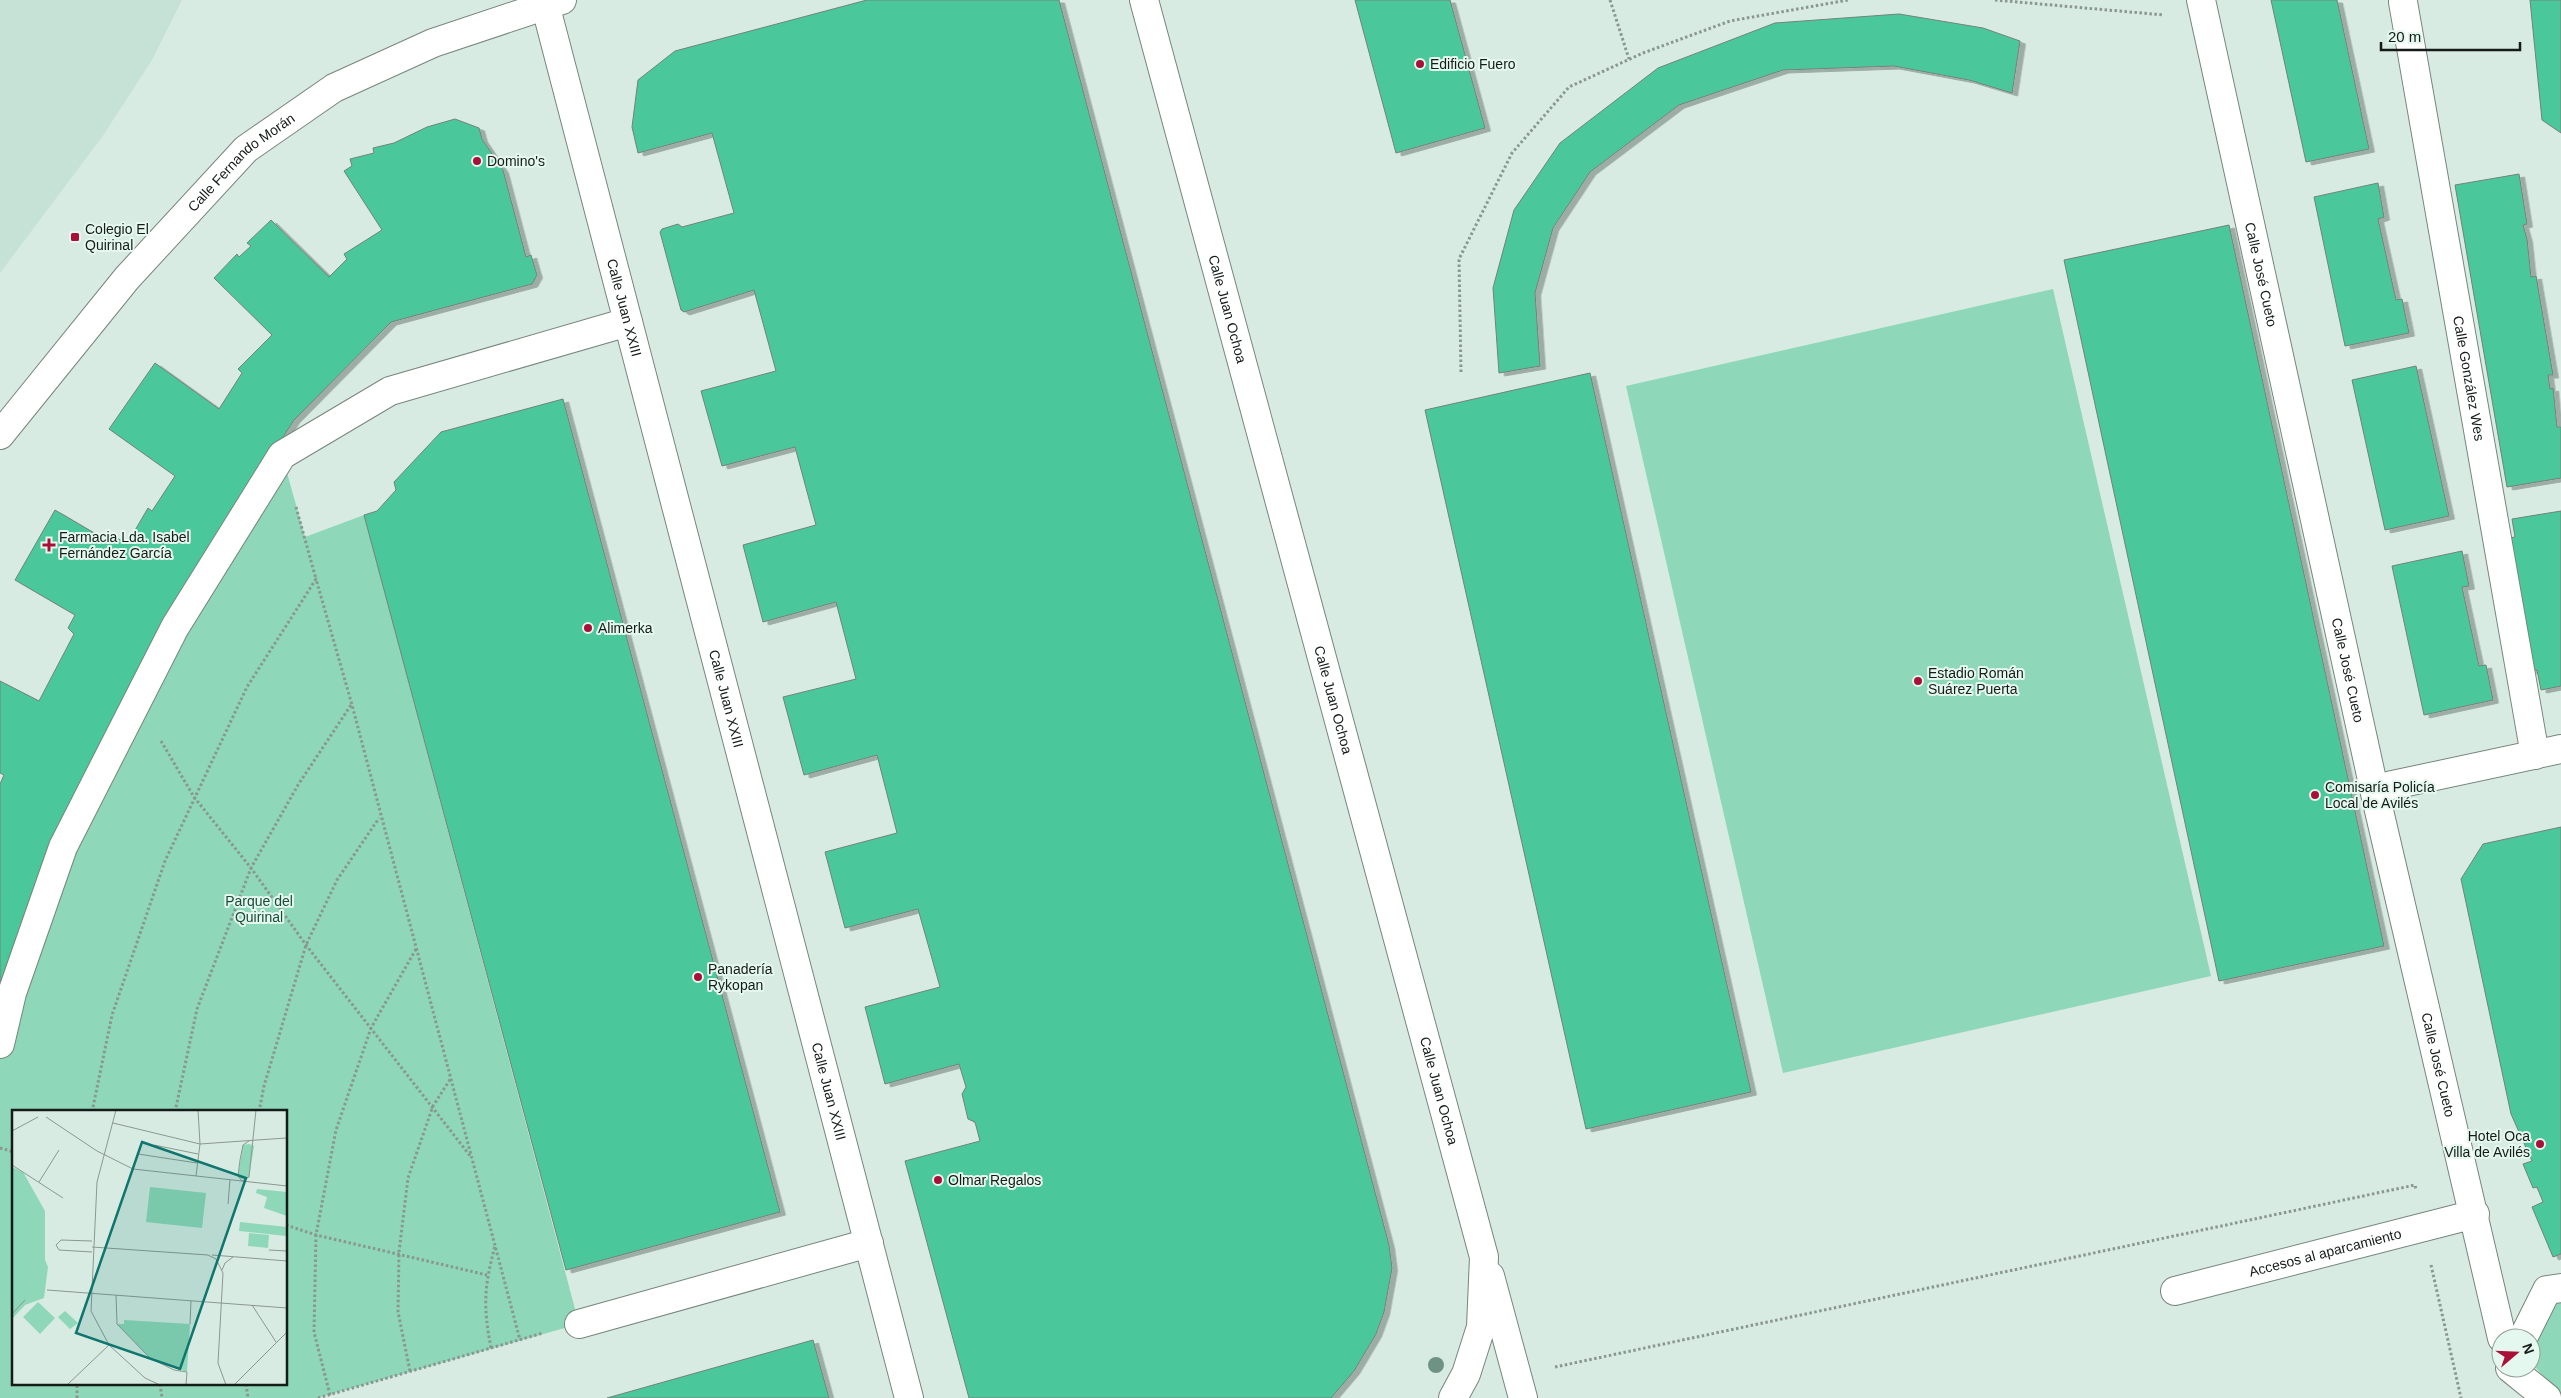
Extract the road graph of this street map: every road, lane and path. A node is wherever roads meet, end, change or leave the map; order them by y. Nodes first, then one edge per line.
1 (1144, 0) edge
2 (1610, 0) edge
3 (1848, 0) edge
4 (1995, 0) edge
5 (550, 2) edge
6 (2404, 2) dead end
7 (2203, 10) edge
8 (1629, 59) junction
9 (628, 322) junction
10 (1461, 372) dead end
11 (0, 435) edge
12 (282, 455) junction
13 (316, 579) junction
14 (136, 699) junction
15 (352, 705) junction
16 (2548, 752) edge
17 (2374, 789) junction
18 (194, 797) junction
19 (380, 817) junction
20 (251, 868) junction
21 (306, 945) junction
22 (417, 948) junction
23 (371, 1028) junction
24 (0, 1044) edge
25 (452, 1078) junction
26 (433, 1106) junction
27 (92, 1110) edge
28 (175, 1110) edge
29 (259, 1110) edge
30 (473, 1159) junction
31 (2475, 1214) junction
32 (288, 1226) edge
33 (2422, 1227) junction
34 (316, 1235) junction
35 (869, 1243) junction
36 (495, 1245) junction
37 (399, 1252) junction
38 (1484, 1257) junction
39 (487, 1275) junction
40 (2561, 1288) edge
41 (2175, 1291) dead end
42 (579, 1324) joint
43 (2500, 1328) edge
44 (2528, 1328) edge
45 (520, 1340) junction
46 (491, 1348) junction
47 (410, 1371) junction
48 (2512, 1378) edge
49 (2522, 1378) edge
50 (1520, 1387) edge
51 (330, 1394) junction
52 (318, 1398) edge
53 (909, 1398) edge
54 (1453, 1398) edge
55 (2461, 1398) edge
56 (2516, 1398) edge
57 (2547, 1398) edge

1 - 38 street, Calle Juan Ochoa
2 - 8 path
3 - 8 path
4 - 7 path
5 - 9 street, Calle Juan XXIII
5 - 11 street, Calle Fernando Morán
6 - 16 street, Calle González Wes
7 - 17 street, Calle José Cueto
8 - 10 path
9 - 12 street
9 - 35 street, Calle Juan XXIII
12 - 13 path
12 - 14 street
13 - 15 path
13 - 18 path
14 - 18 path
14 - 24 street
15 - 19 path
15 - 20 path
16 - 17 street
17 - 31 street, Calle José Cueto
18 - 20 path
18 - 27 path
19 - 21 path
19 - 22 path
20 - 21 path
20 - 28 path
21 - 23 path
21 - 29 path
22 - 23 path
22 - 25 path
23 - 26 path
23 - 34 path
25 - 26 path
25 - 30 path
26 - 30 path
26 - 37 path
30 - 36 path
31 - 33 street, Accesos al aparcamiento
31 - 43 street, Calle José Cueto
32 - 34 path
33 - 41 street, Accesos al aparcamiento
33 - 50 path
33 - 55 path
34 - 37 path
34 - 51 path
35 - 42 street
35 - 53 street, Calle Juan XXIII
36 - 39 path
36 - 45 path
37 - 39 path
37 - 47 path
38 - 50 street
38 - 54 street, Calle Juan Ochoa
39 - 46 path
40 - 44 street
42 - 45 path
45 - 46 path
46 - 47 path
47 - 51 path
48 - 56 street
49 - 57 street
51 - 52 path

